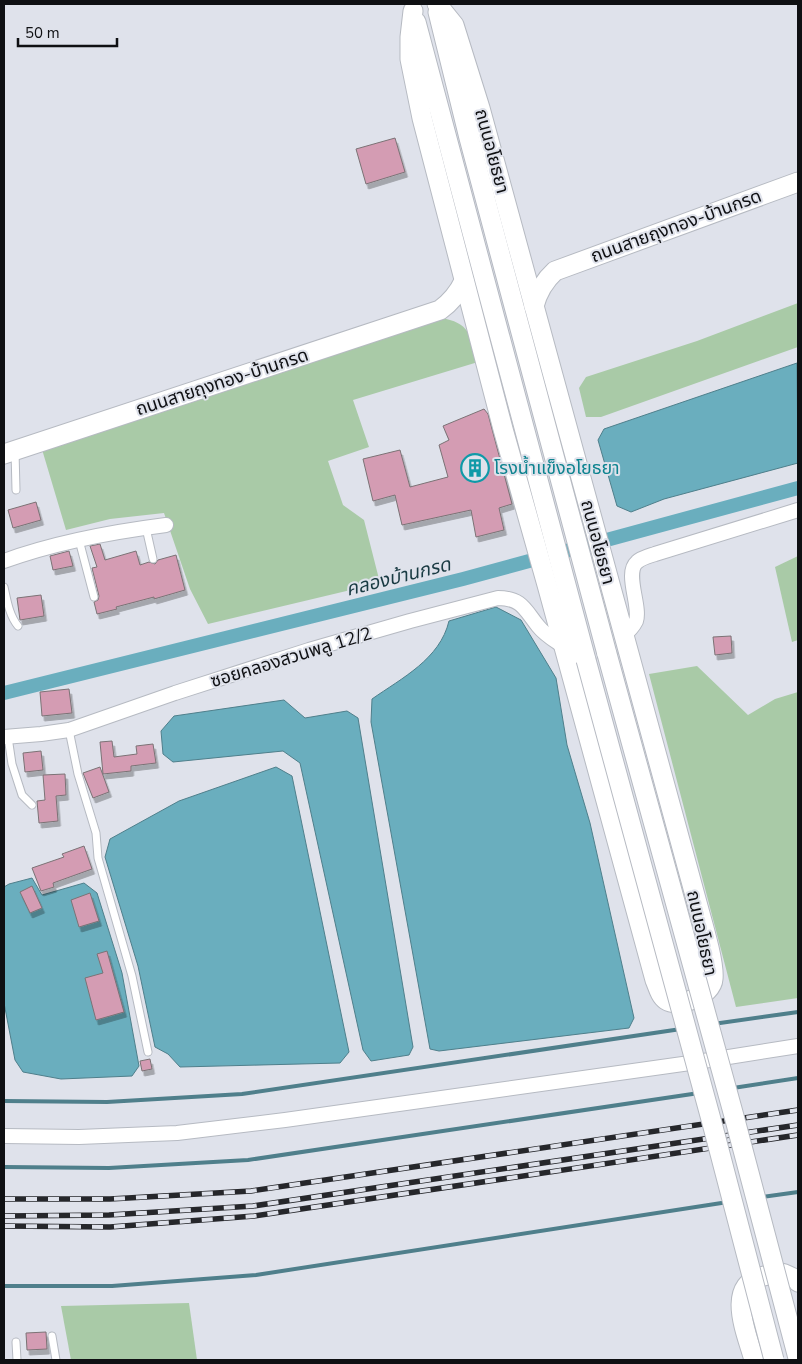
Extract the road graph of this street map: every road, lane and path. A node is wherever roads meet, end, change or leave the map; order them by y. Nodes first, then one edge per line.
1 (437, 4) edge
2 (412, 8) edge
3 (798, 182) edge
4 (519, 253) junction
5 (555, 271) junction
6 (464, 281) junction
7 (534, 306) junction
8 (440, 310) junction
9 (475, 324) junction
10 (9, 452) edge
11 (16, 490) dead end
12 (798, 510) edge
13 (166, 525) dead end
14 (146, 528) junction
15 (79, 540) junction
16 (153, 559) dead end
17 (4, 561) edge
18 (4, 587) edge
19 (94, 597) dead end
20 (18, 626) dead end
21 (623, 636) junction
22 (564, 646) junction
23 (69, 730) junction
24 (6, 737) edge
25 (32, 805) dead end
26 (798, 1046) edge
27 (148, 1052) dead end
28 (4, 1136) edge
29 (798, 1282) edge
30 (52, 1336) dead end
31 (16, 1342) dead end
32 (798, 1358) edge
33 (18, 1360) edge
34 (56, 1360) edge
35 (754, 1360) edge
36 (774, 1360) edge

1 - 4 street, ถนนอโยธยา
1 - 32 street, ถนนอโยธยา, bridge
2 - 6 street, ถนนอโยธยา
2 - 36 street, ถนนอโยธยา, bridge
3 - 5 street, ถนนสายถุงทอง-บ้านกรด
4 - 5 street
4 - 7 street, ถนนอโยธยา
5 - 7 street, ถนนสายถุงทอง-บ้านกรด
6 - 8 street, ถนนสายถุงทอง-บ้านกรด
6 - 9 street, ถนนอโยธยา
7 - 21 street, ถนนอโยธยา
8 - 9 street
8 - 10 street, ถนนสายถุงทอง-บ้านกรด
9 - 22 street, ถนนอโยธยา
10 - 11 lane
12 - 21 street
13 - 14 street
14 - 15 street
14 - 16 lane
15 - 17 street
15 - 19 lane
18 - 20 lane
21 - 22 street, ถนนอโยธยา
22 - 23 street, ซอยคลองสวนพลู 12/2
23 - 24 street, ซอยคลองสวนพลู 12/2
23 - 27 lane
24 - 25 lane
26 - 28 street
29 - 35 street
30 - 34 lane
31 - 33 lane

